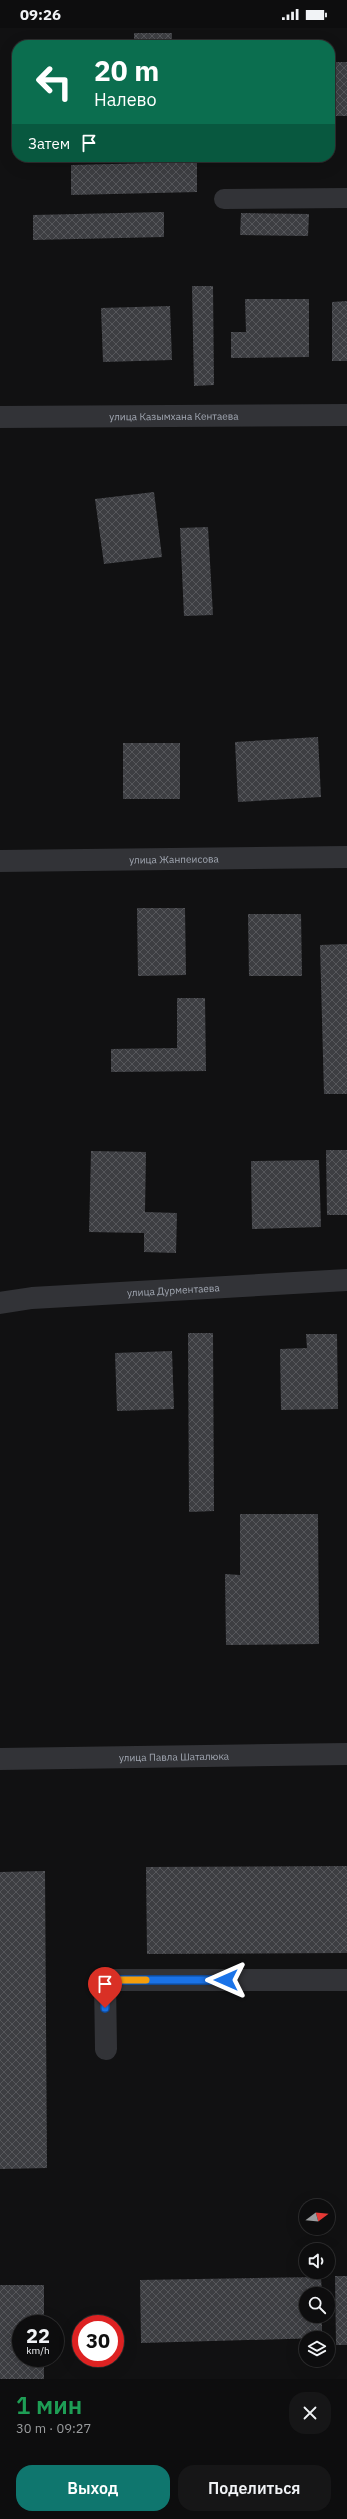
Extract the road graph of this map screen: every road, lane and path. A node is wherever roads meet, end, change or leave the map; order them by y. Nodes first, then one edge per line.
1 (347, 198) edge
2 (224, 199) dead end
3 (347, 415) edge
4 (0, 417) edge
5 (347, 857) edge
6 (0, 862) edge
7 (347, 1280) edge
8 (0, 1303) edge
9 (347, 1754) edge
10 (0, 1759) edge
11 (347, 1980) edge
12 (106, 2049) dead end

1 - 2 lane
3 - 4 street, улица Казымхана Кентаева
5 - 6 street, улица Жанпеисова
7 - 8 street, улица Дурментаева
9 - 10 street, улица Павла Шаталюка
11 - 12 street

